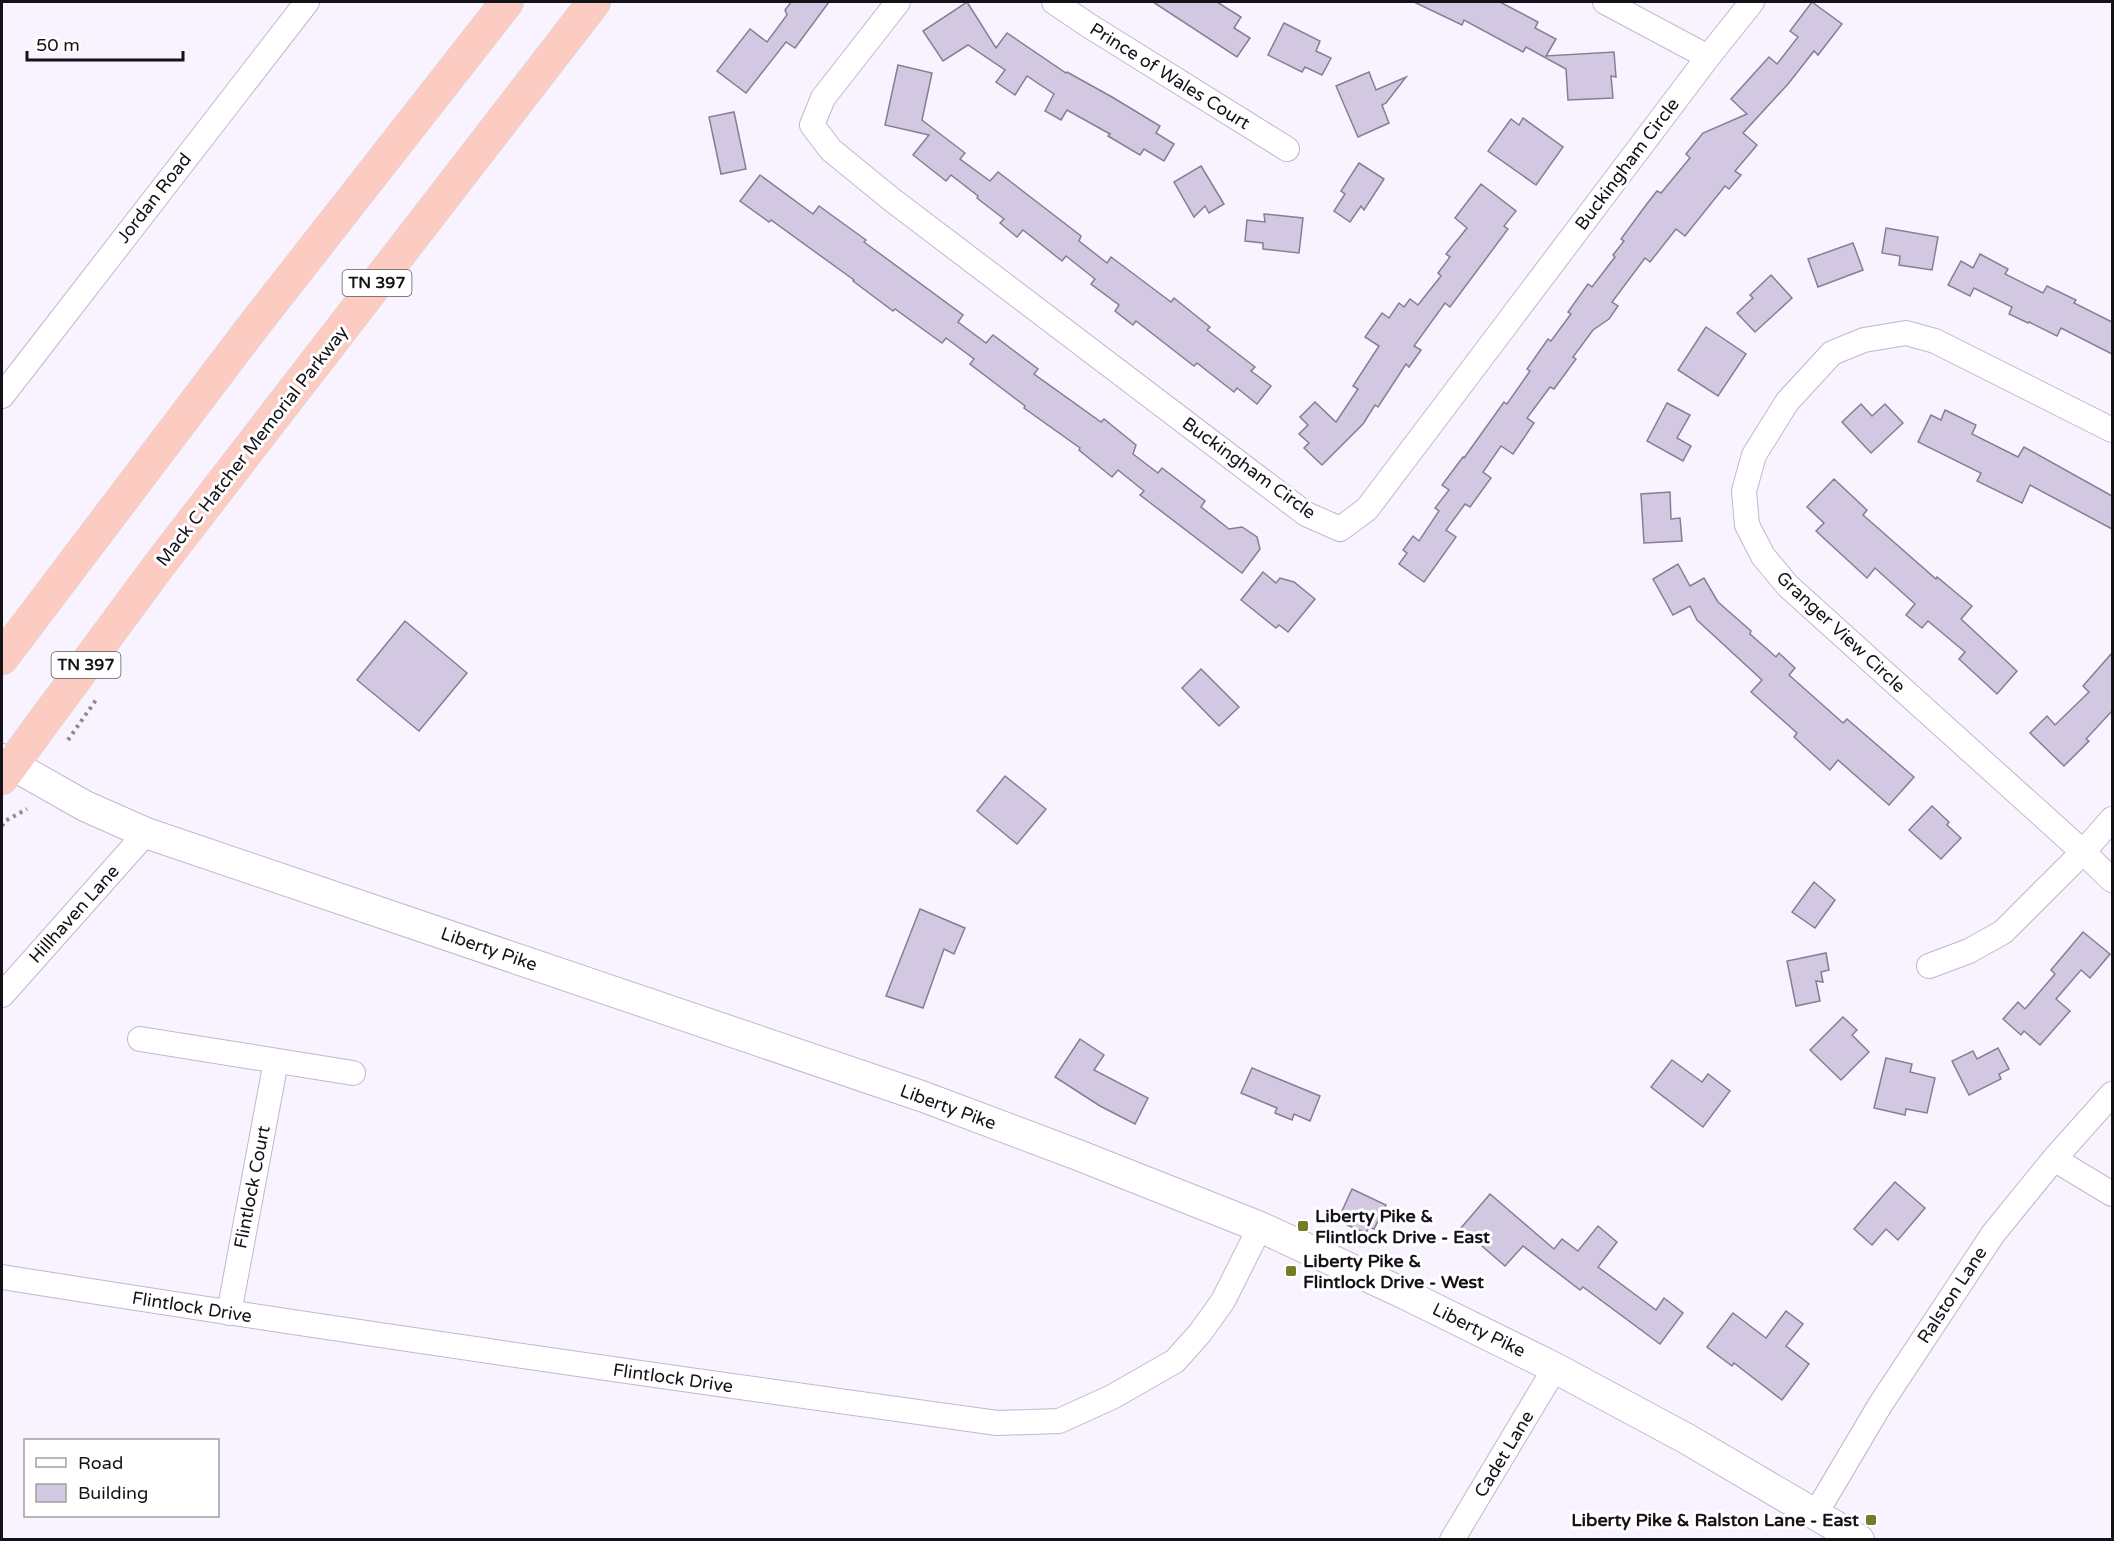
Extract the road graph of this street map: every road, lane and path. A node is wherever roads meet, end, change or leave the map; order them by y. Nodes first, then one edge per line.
1 (307, 2) edge
2 (507, 2) edge
3 (594, 2) edge
4 (898, 2) edge
5 (1054, 2) edge
6 (1605, 2) edge
7 (1752, 2) edge
8 (1708, 57) junction
9 (1287, 149) dead end
10 (2, 396) edge
11 (2112, 430) edge
12 (2, 658) edge
13 (5, 768) edge
14 (27, 809) dead end
15 (2112, 819) edge
16 (2, 826) edge
17 (146, 833) junction
18 (2083, 852) junction
19 (2112, 880) edge
20 (1929, 966) dead end
21 (2, 995) edge
22 (140, 1039) dead end
23 (276, 1061) junction
24 (352, 1073) dead end
25 (2112, 1094) edge
26 (2054, 1158) junction
27 (2112, 1194) edge
28 (1260, 1227) junction
29 (2, 1277) edge
30 (229, 1313) junction
31 (1555, 1368) junction
32 (1816, 1514) junction
33 (1452, 1539) edge
34 (1859, 1539) edge

1 - 10 street, Jordan Road
2 - 12 highway
3 - 13 highway, Mack C Hatcher Memorial Parkway / TN 397
4 - 8 street, Buckingham Circle
5 - 9 street, Prince of Wales Court
6 - 8 street
7 - 8 street, Buckingham Circle
11 - 18 street, Granger View Circle
13 - 17 street, Liberty Pike
14 - 16 path
15 - 18 street
17 - 21 street, Hillhaven Lane
17 - 28 street, Liberty Pike
18 - 19 street, Granger View Circle
18 - 20 street
22 - 23 street
23 - 24 street
23 - 30 street, Flintlock Court
25 - 26 street, Ralston Lane
26 - 27 street
26 - 32 street, Ralston Lane
28 - 30 street, Flintlock Drive
28 - 31 street, Liberty Pike
29 - 30 street, Flintlock Drive
31 - 32 street, Liberty Pike
31 - 33 street, Cadet Lane
32 - 34 street, Liberty Pike

